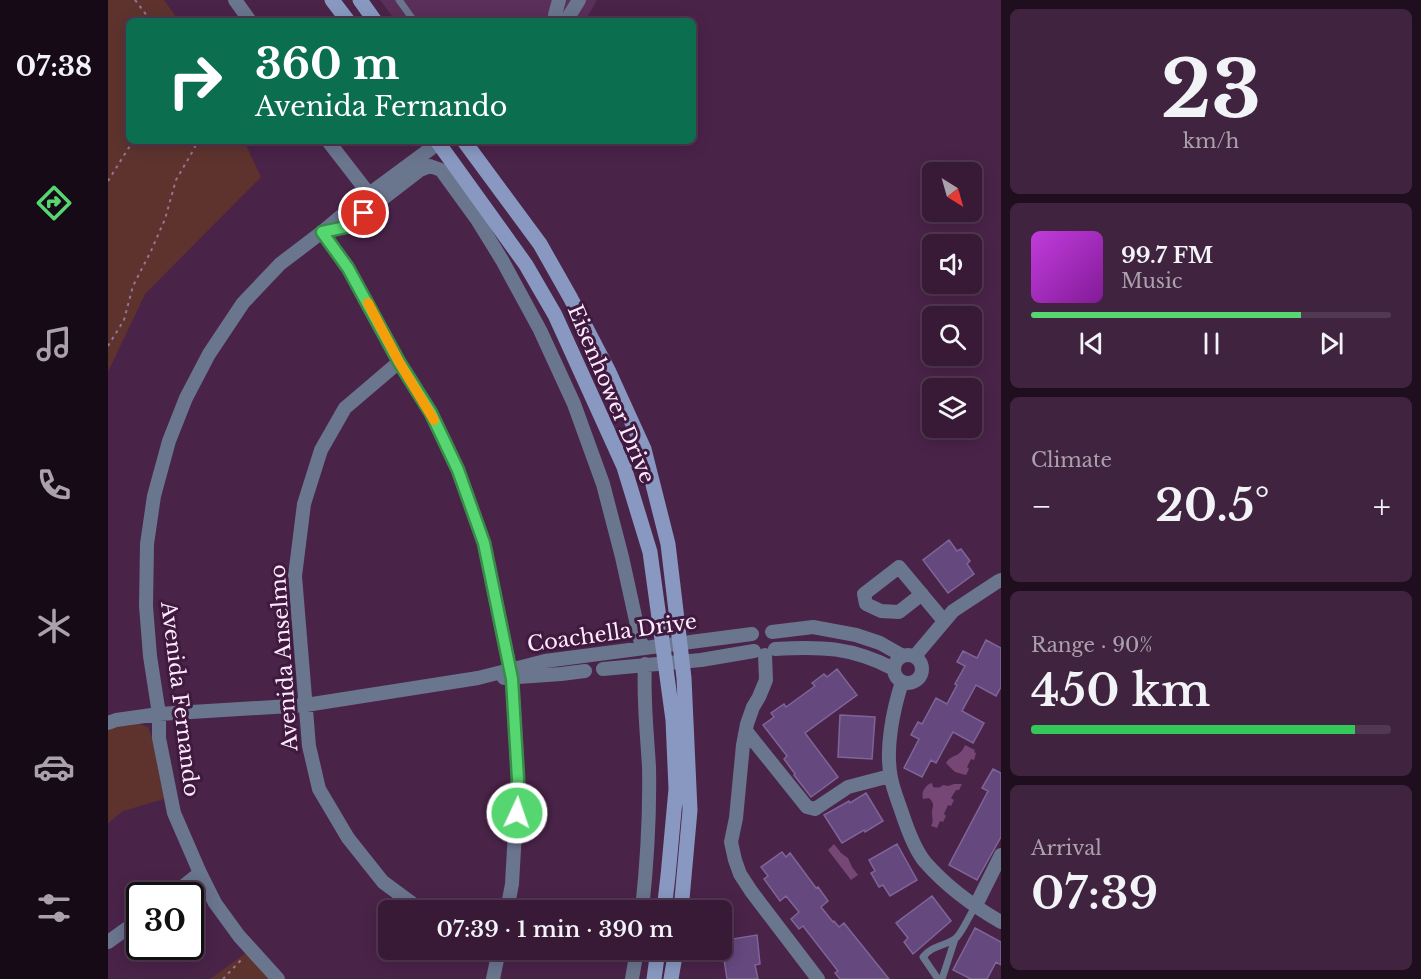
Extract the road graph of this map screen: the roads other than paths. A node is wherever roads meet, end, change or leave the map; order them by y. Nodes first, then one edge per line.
1 (235, 0) edge
2 (332, 0) edge
3 (360, 0) edge
4 (399, 0) edge
5 (559, 0) edge
6 (579, 0) edge
7 (248, 18) edge
8 (346, 18) edge
9 (373, 18) edge
10 (412, 18) edge
11 (555, 18) edge
12 (569, 18) edge
13 (330, 144) edge
14 (436, 144) edge
15 (440, 144) edge
16 (466, 144) edge
17 (441, 170) joint
18 (369, 194) junction
19 (322, 232) junction
20 (399, 362) junction
21 (1001, 580) edge
22 (922, 594) dead end
23 (944, 621) junction
24 (836, 631) junction
25 (772, 632) junction
26 (752, 634) junction
27 (681, 643) junction
28 (662, 646) junction
29 (642, 648) junction
30 (835, 649) junction
31 (765, 652) junction
32 (909, 656) junction
33 (566, 658) junction
34 (683, 661) junction
35 (664, 663) junction
36 (645, 664) junction
37 (603, 669) dead end
38 (894, 669) junction
39 (585, 671) dead end
40 (568, 673) junction
41 (511, 674) junction
42 (902, 682) junction
43 (306, 705) junction
44 (159, 714) junction
45 (108, 723) edge
46 (746, 731) junction
47 (890, 776) junction
48 (1001, 855) edge
49 (200, 873) junction
50 (996, 880) edge
51 (189, 882) edge
52 (407, 900) edge
53 (509, 900) edge
54 (643, 900) edge
55 (665, 900) edge
56 (682, 900) edge
57 (975, 907) junction
58 (1001, 922) edge
59 (126, 929) edge
60 (956, 939) junction
61 (108, 942) edge
62 (497, 960) edge
63 (635, 960) edge
64 (657, 960) edge
65 (674, 960) edge
66 (278, 979) edge
67 (493, 979) edge
68 (632, 979) edge
69 (654, 979) edge
70 (671, 979) edge
71 (819, 979) edge
72 (940, 979) edge

1 - 7 street
2 - 8 main road
3 - 9 main road
4 - 10 lane
5 - 11 street
6 - 12 street
13 - 18 street
14 - 18 street, Avenida Fernando
15 - 28 main road, Eisenhower Drive
16 - 27 main road, Eisenhower Drive
17 - 19 street, Avenida Fernando
17 - 29 street, Eisenhower Drive
18 - 19 street, Avenida Fernando
19 - 20 street
19 - 44 street, Avenida Fernando
20 - 41 street
20 - 43 street, Avenida Anselmo
21 - 23 street
22 - 23 street
23 - 32 street
24 - 25 street, Coachella Drive
24 - 30 lane
24 - 32 street, Coachella Drive
25 - 26 street, Coachella Drive
25 - 31 street
26 - 27 street, Coachella Drive
26 - 31 street
27 - 28 street, Coachella Drive
27 - 34 main road, Eisenhower Drive
28 - 29 street, Coachella Drive
28 - 35 main road, Eisenhower Drive
29 - 33 street, Coachella Drive
30 - 31 street, Coachella Drive
30 - 38 street, Coachella Drive
31 - 34 street, Coachella Drive
31 - 46 street
32 - 38 street
32 - 42 street
33 - 40 lane
33 - 41 street, Coachella Drive
34 - 35 street, Coachella Drive
34 - 56 main road, Eisenhower Drive
35 - 36 street, Coachella Drive
35 - 55 main road, Eisenhower Drive
36 - 37 street, Coachella Drive
36 - 54 street
38 - 42 street
39 - 40 street, Coachella Drive
40 - 41 street, Coachella Drive
41 - 43 street, Coachella Drive
41 - 53 street
42 - 47 street
43 - 44 street, Coachella Drive
43 - 52 street, Avenida Anselmo
44 - 45 street, Coachella Drive
44 - 49 street, Avenida Fernando
46 - 47 street
46 - 71 street
47 - 57 street
48 - 50 street
49 - 51 street
49 - 66 street, Avenida Fernando
50 - 57 street
57 - 58 street
57 - 60 lane
59 - 61 street
60 - 72 lane
60 - 72 lane
62 - 67 street
63 - 68 street
64 - 69 main road
65 - 70 main road

